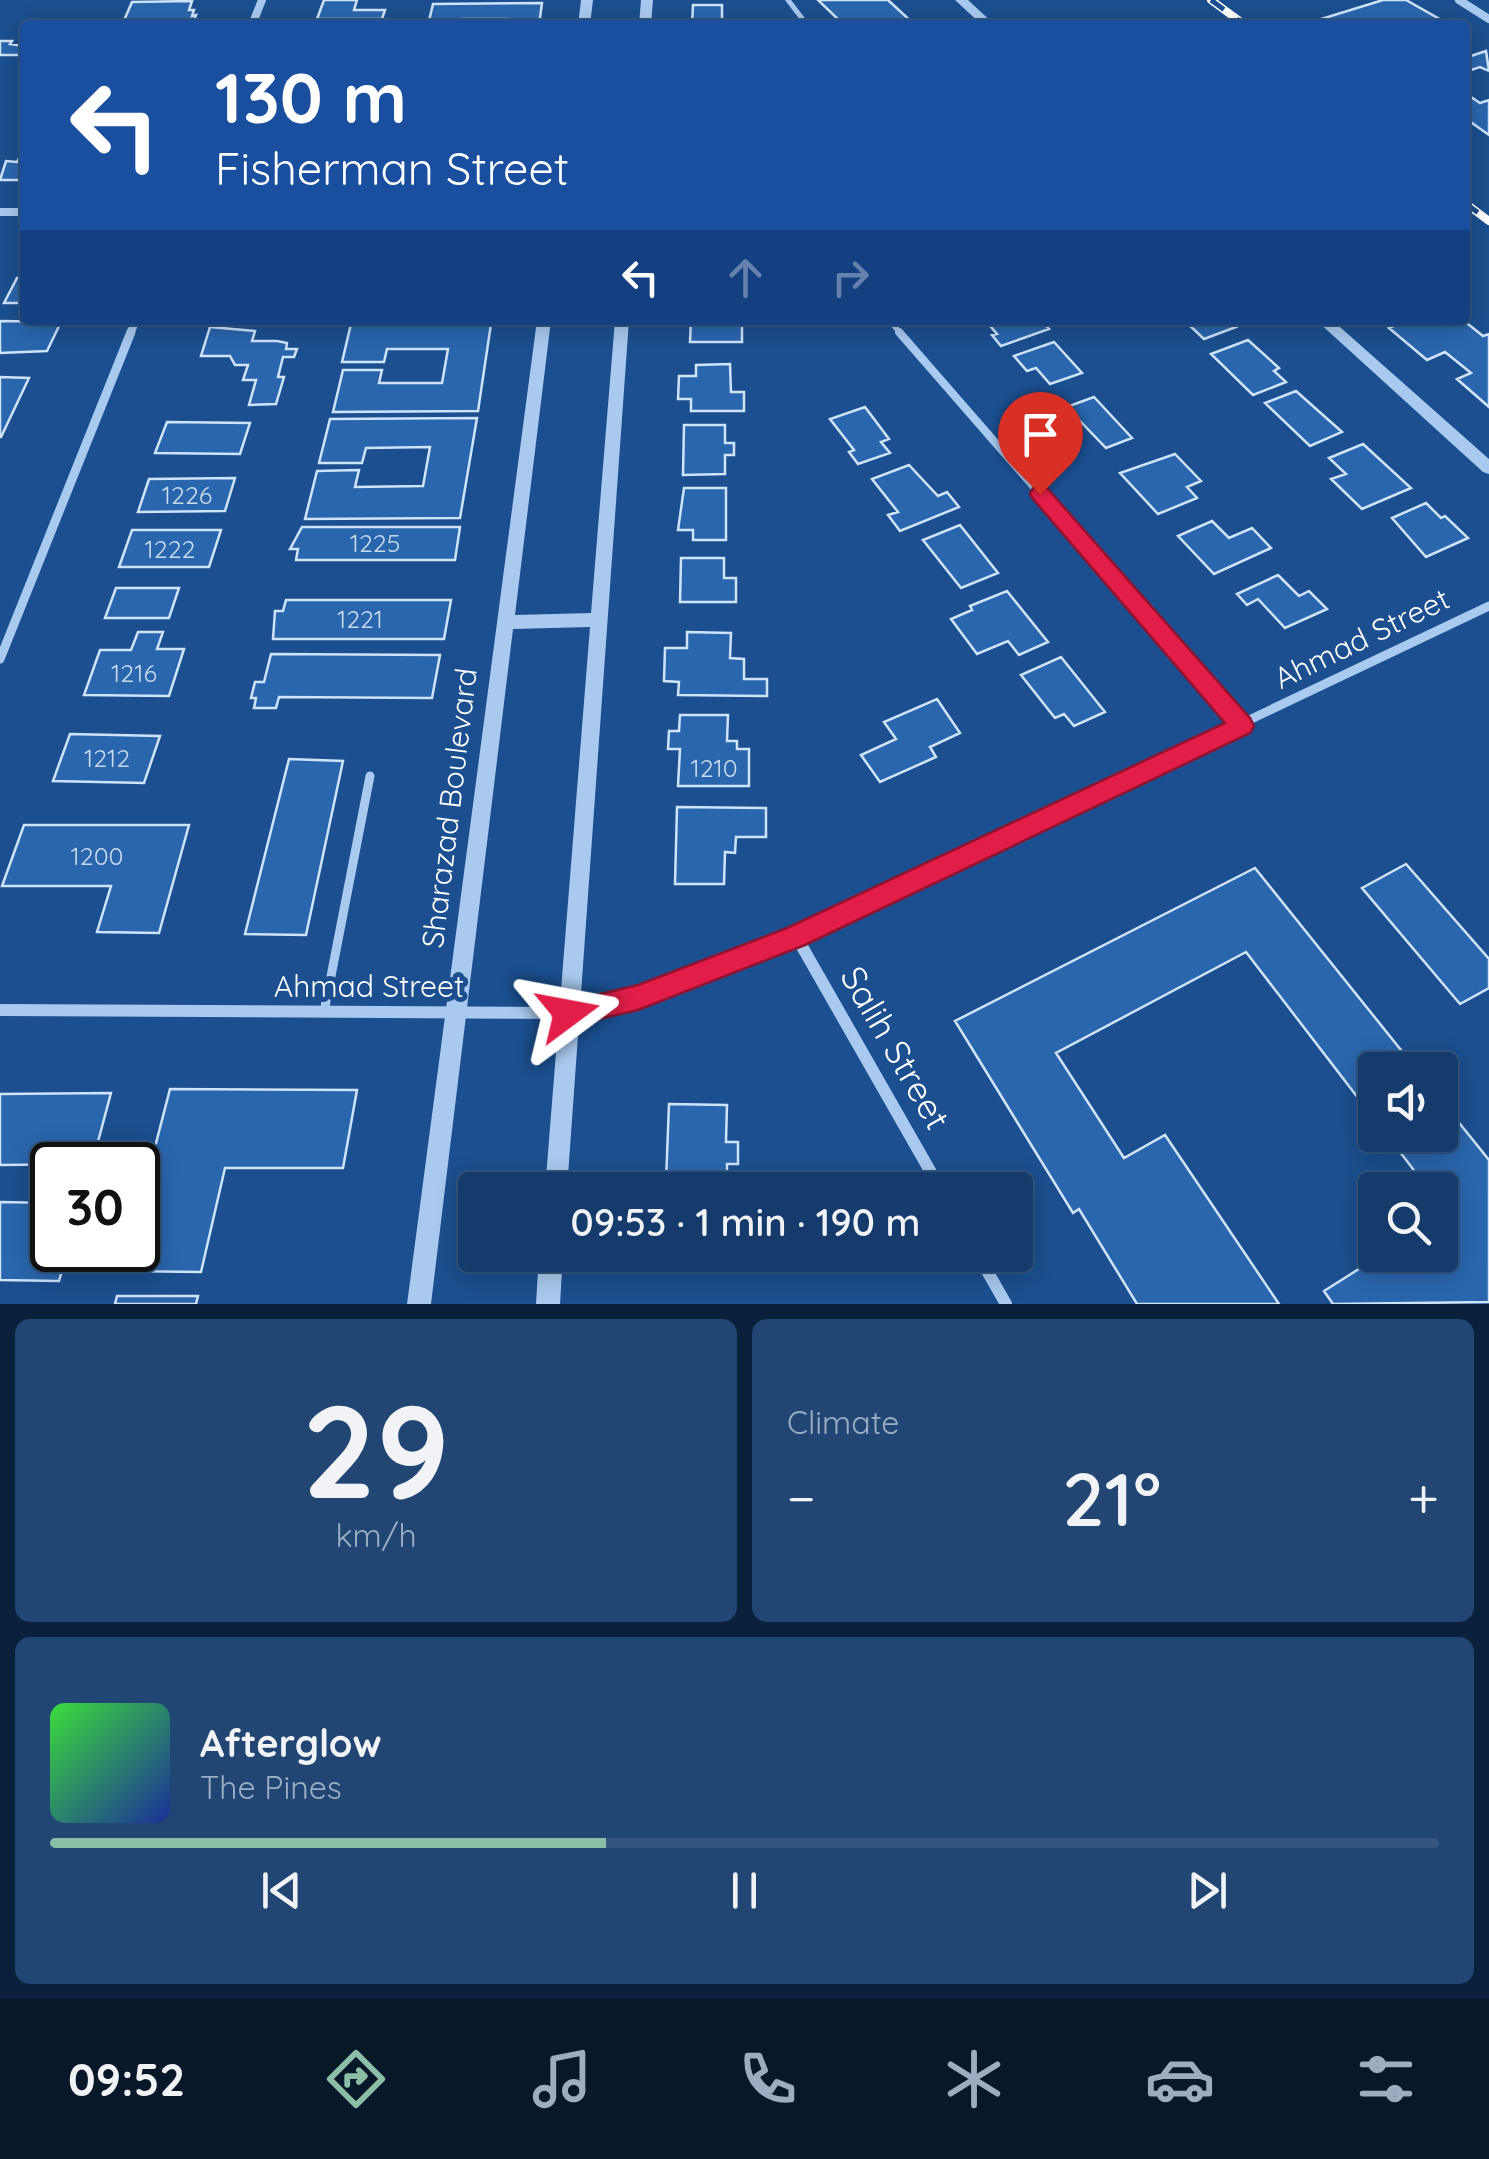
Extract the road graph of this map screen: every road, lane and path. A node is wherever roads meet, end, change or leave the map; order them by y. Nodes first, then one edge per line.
1 (788, 0) edge
2 (961, 0) edge
3 (1459, 0) edge
4 (1489, 19) edge
5 (803, 20) edge
6 (984, 20) edge
7 (134, 325) edge
8 (543, 325) edge
9 (622, 325) edge
10 (892, 325) edge
11 (1329, 325) edge
12 (1489, 468) edge
13 (1489, 606) edge
14 (599, 620) junction
15 (505, 622) junction
16 (0, 660) edge
17 (1242, 726) junction
18 (370, 776) dead end
19 (796, 936) junction
20 (0, 1010) edge
21 (324, 1012) junction
22 (454, 1012) junction
23 (568, 1013) junction
24 (557, 1172) edge
25 (931, 1172) edge
26 (550, 1272) edge
27 (988, 1272) edge
28 (419, 1304) edge
29 (548, 1304) edge
30 (1006, 1304) edge

1 - 5 lane
2 - 6 street
3 - 4 street
7 - 16 street
8 - 15 street, Sharazad Boulevard
9 - 14 street
10 - 17 lane
11 - 12 street
13 - 17 street, Ahmad Street
14 - 15 street
14 - 23 street
15 - 22 street, Sharazad Boulevard
17 - 19 street, Ahmad Street
18 - 21 lane
19 - 23 street, Ahmad Street
19 - 25 street, Salih Street
20 - 21 street, Ahmad Street
21 - 22 street, Ahmad Street
22 - 23 street, Ahmad Street
22 - 28 street, Sharazad Boulevard
23 - 24 street
26 - 29 street
27 - 30 street

